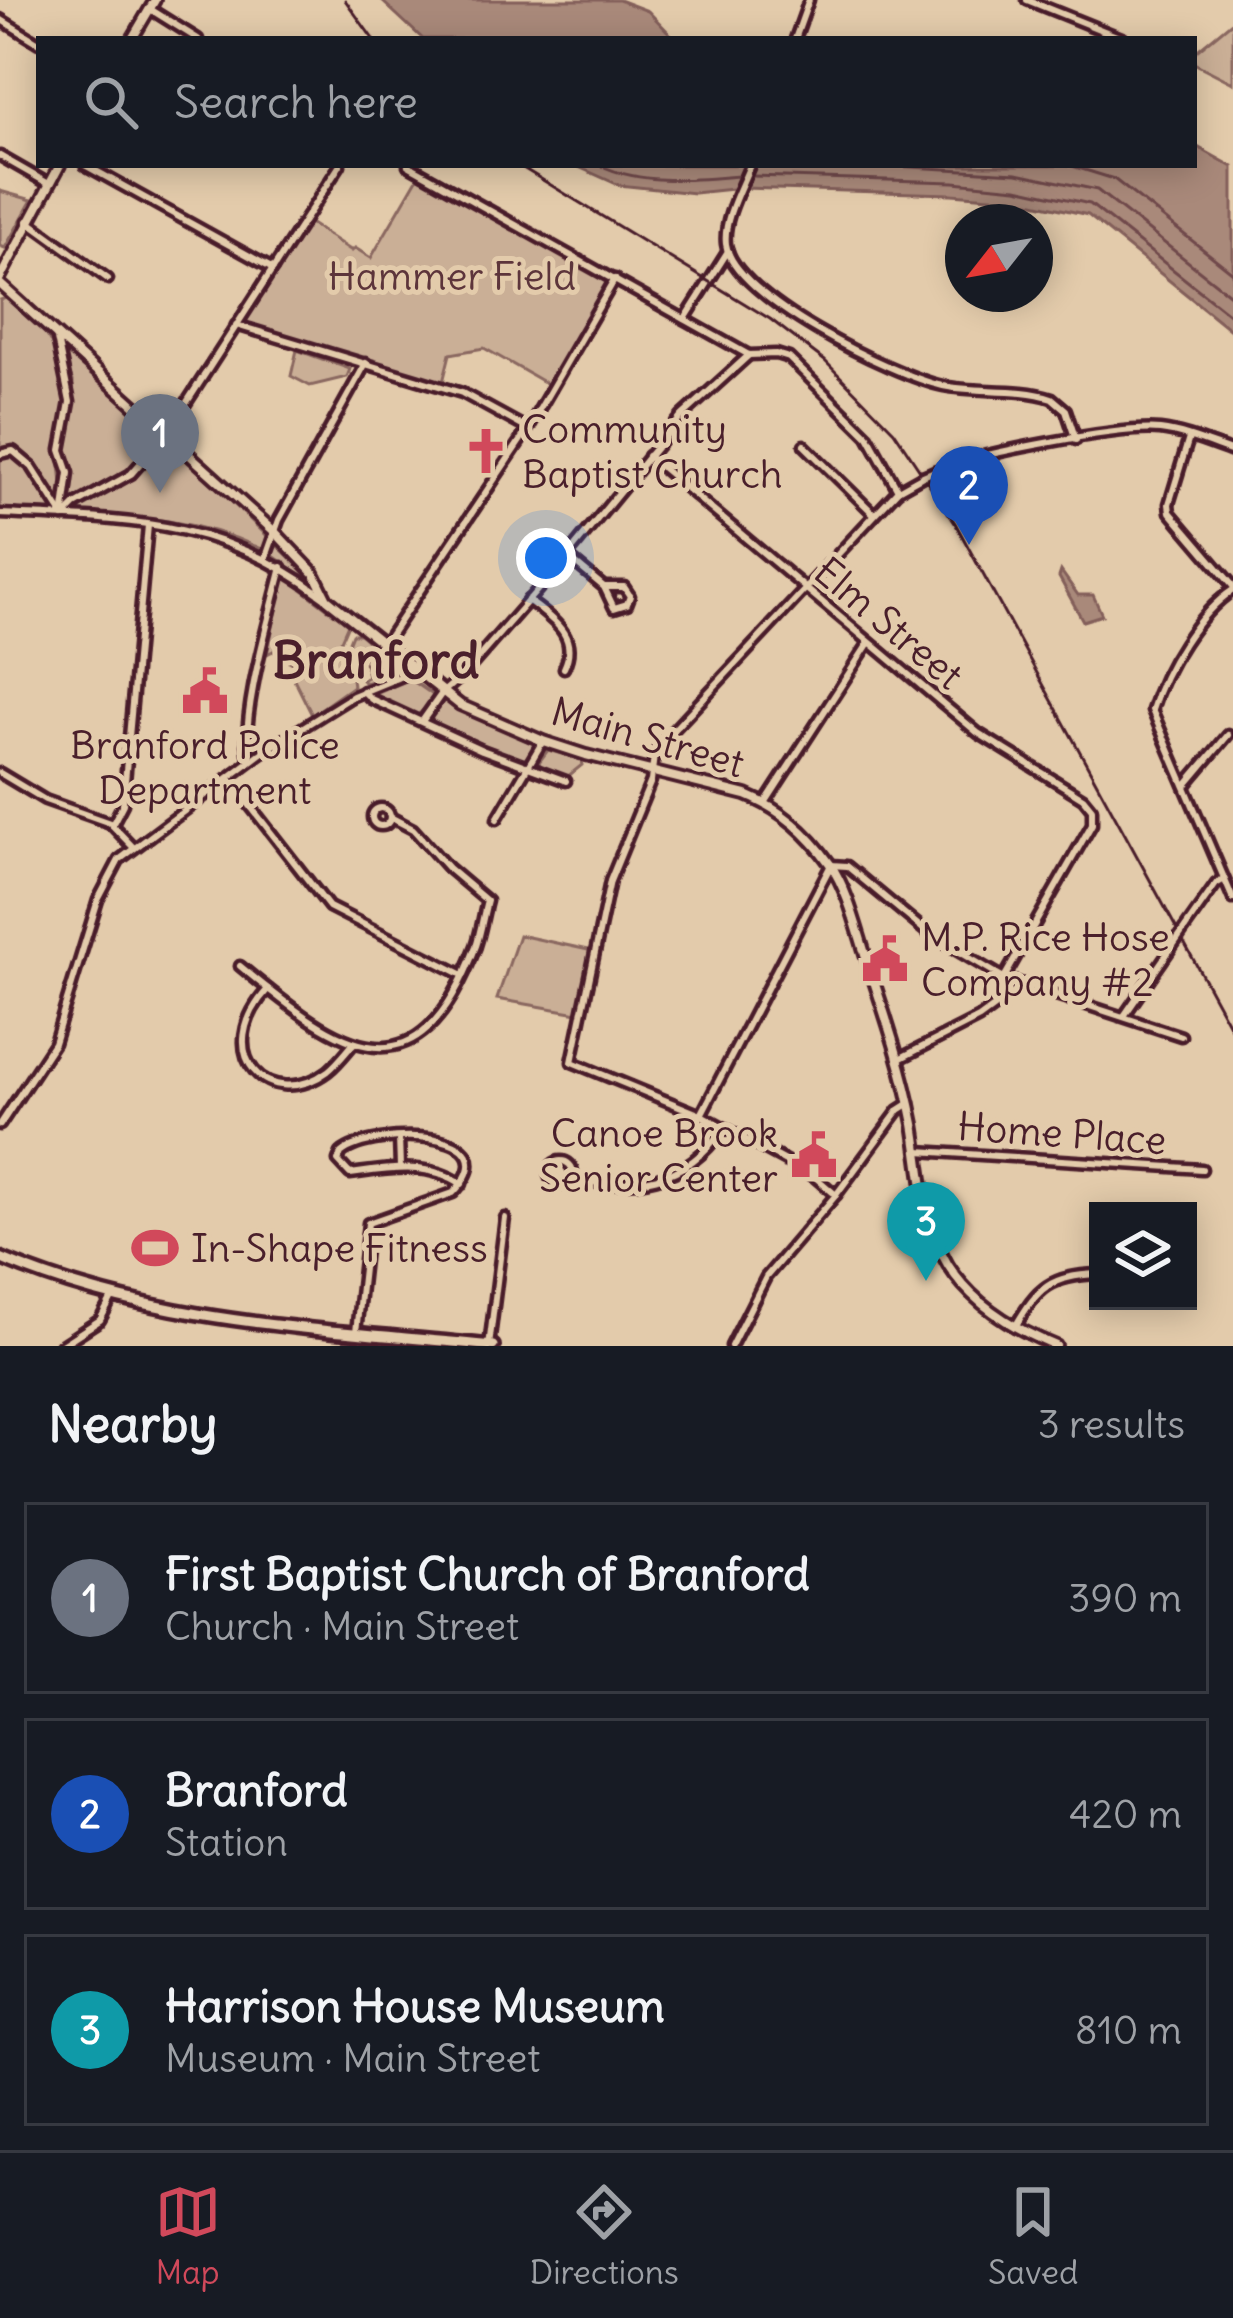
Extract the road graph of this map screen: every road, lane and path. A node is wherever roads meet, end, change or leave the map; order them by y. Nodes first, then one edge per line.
1 (809, 0) edge
2 (1027, 0) edge
3 (152, 4) edge
4 (0, 19) edge
5 (134, 36) edge
6 (194, 36) edge
7 (796, 36) edge
8 (1117, 36) edge
9 (36, 41) edge
10 (0, 156) edge
11 (58, 168) edge
12 (90, 168) edge
13 (338, 168) edge
14 (413, 168) edge
15 (749, 168) edge
16 (49, 184) junction
17 (28, 221) junction
18 (728, 251) junction
19 (273, 269) junction
20 (109, 279) dead end
21 (615, 280) junction
22 (0, 281) edge
23 (685, 320) junction
24 (236, 326) junction
25 (56, 334) junction
26 (749, 355) junction
27 (366, 363) junction
28 (528, 429) junction
29 (166, 433) junction
30 (1189, 438) junction
31 (1076, 440) junction
32 (805, 446) dead end
33 (1233, 452) edge
34 (0, 454) edge
35 (648, 456) junction
36 (898, 490) junction
37 (873, 513) junction
38 (0, 514) edge
39 (63, 517) junction
40 (148, 525) junction
41 (275, 532) junction
42 (567, 556) junction
43 (266, 557) junction
44 (282, 567) junction
45 (604, 587) junction
46 (805, 588) junction
47 (1233, 588) edge
48 (327, 599) junction
49 (528, 600) junction
50 (868, 644) junction
51 (383, 646) junction
52 (564, 668) dead end
53 (414, 671) junction
54 (363, 691) junction
55 (447, 696) junction
56 (423, 720) junction
57 (1228, 735) dead end
58 (543, 741) junction
59 (250, 761) junction
60 (528, 769) junction
61 (652, 770) junction
62 (0, 773) edge
63 (230, 780) junction
64 (566, 782) dead end
65 (1185, 786) junction
66 (765, 803) junction
67 (390, 818) dead end
68 (497, 819) dead end
69 (112, 825) junction
70 (133, 847) junction
71 (831, 865) junction
72 (1228, 881) edge
73 (1233, 898) edge
74 (240, 966) dead end
75 (463, 975) junction
76 (1004, 978) junction
77 (1026, 983) junction
78 (268, 989) junction
79 (1124, 1016) junction
80 (1181, 1036) dead end
81 (354, 1043) junction
82 (899, 1059) junction
83 (910, 1103) junction
84 (701, 1115) junction
85 (0, 1125) edge
86 (722, 1130) junction
87 (399, 1138) junction
88 (919, 1151) junction
89 (400, 1167) junction
90 (1202, 1168) dead end
91 (571, 1180) dead end
92 (462, 1184) junction
93 (836, 1195) junction
94 (505, 1218) dead end
95 (0, 1258) edge
96 (1089, 1275) edge
97 (112, 1298) junction
98 (1015, 1327) junction
99 (356, 1332) junction
100 (60, 1346) edge
101 (491, 1346) edge
102 (731, 1346) edge
103 (1056, 1346) edge

1 - 7 street
2 - 8 street
3 - 5 main road
3 - 6 street
4 - 9 street
10 - 16 street
11 - 16 main road
12 - 19 street
13 - 19 street
14 - 21 street
15 - 18 street
16 - 17 main road
17 - 20 street
17 - 22 main road
18 - 23 street
18 - 31 street
19 - 24 street
21 - 23 street
21 - 28 street
22 - 25 main road
23 - 26 street
24 - 27 street
24 - 29 street
25 - 29 main road
25 - 39 street
26 - 35 street
26 - 36 street
27 - 28 street
27 - 41 street
28 - 51 street
29 - 39 street
29 - 41 main road
30 - 31 street
30 - 33 street
30 - 47 street
31 - 36 street, bridge
32 - 37 street
34 - 39 street
35 - 42 street
35 - 46 street, Elm Street
36 - 37 street
37 - 46 street
38 - 39 street, Main Street
39 - 40 street, Main Street
40 - 43 street, Main Street
40 - 69 street
41 - 43 street
41 - 48 main road
42 - 45 street
42 - 49 street
43 - 44 street, Main Street
44 - 48 street, Main Street
44 - 59 street
45 - 45 street
46 - 50 street, Elm Street
46 - 61 street
47 - 65 street
48 - 51 main road, Main Street
49 - 52 street
49 - 55 street
50 - 66 street
50 - 76 street, Elm Street
51 - 53 main road, Main Street
53 - 54 street
53 - 55 main road, Main Street
54 - 56 street
54 - 59 street
55 - 56 street
55 - 58 main road, Main Street
56 - 60 street
57 - 65 street
58 - 60 street
58 - 61 main road, Main Street
59 - 63 street
60 - 64 street
60 - 68 street
61 - 66 main road, Main Street
61 - 84 street
62 - 69 street
63 - 70 street
63 - 75 street
65 - 72 street
66 - 71 main road, Main Street
67 - 75 street
69 - 70 street
70 - 85 street
71 - 76 street
71 - 82 main road, Main Street
71 - 84 street
72 - 73 street
72 - 79 street, bridge
74 - 78 street
75 - 81 street
76 - 77 street
77 - 79 street
77 - 82 street
78 - 81 street
78 - 81 street
79 - 80 street
82 - 83 main road, Main Street
83 - 88 main road, Main Street
83 - 93 street
84 - 86 street
86 - 91 street
86 - 93 street
87 - 89 street
87 - 89 street
87 - 92 street
88 - 90 street, Home Place
88 - 98 main road, Main Street
89 - 92 street
92 - 99 street
93 - 102 street
94 - 101 street
95 - 97 main road
96 - 98 street
97 - 99 main road
97 - 100 street
98 - 103 main road, Main Street
99 - 101 main road

